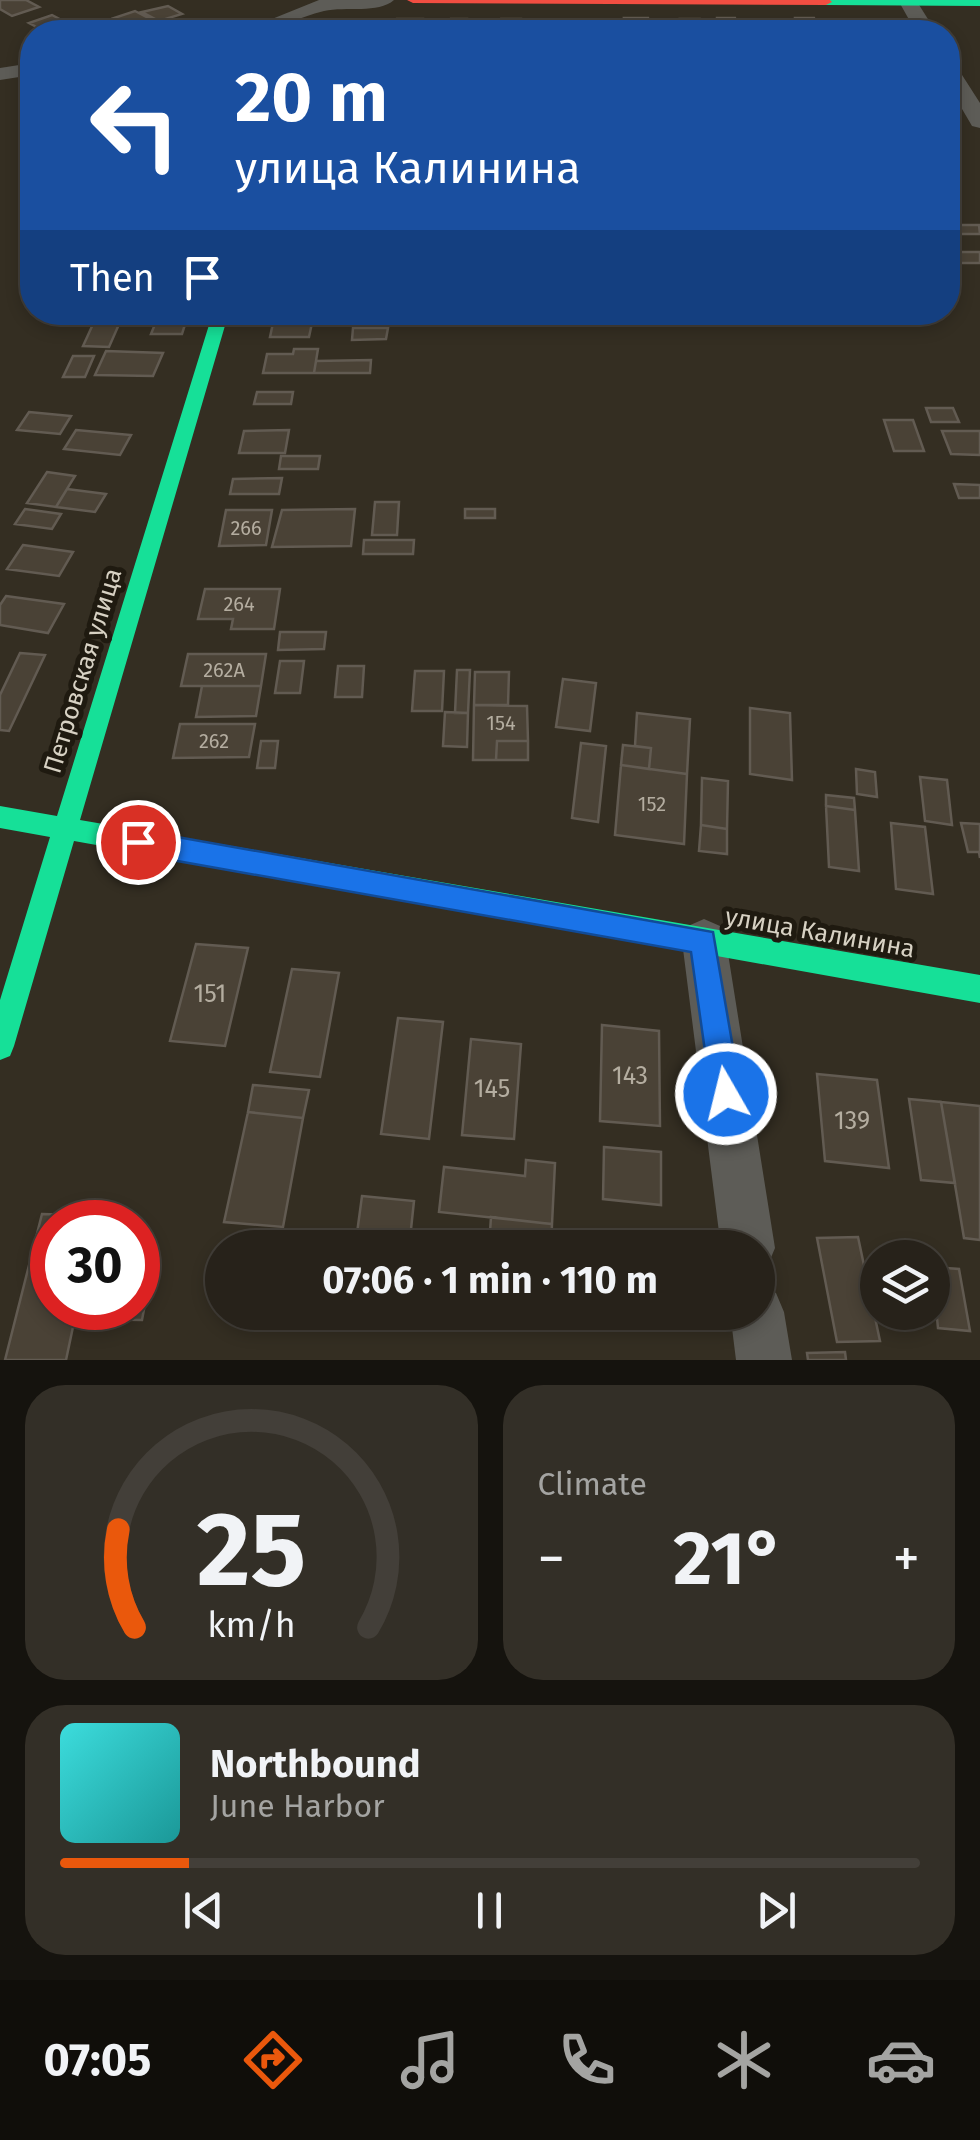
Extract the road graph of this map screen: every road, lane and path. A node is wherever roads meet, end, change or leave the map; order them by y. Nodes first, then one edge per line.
1 (385, 0) edge
2 (413, 0) edge
3 (908, 1) edge
4 (980, 3) edge
5 (315, 4) edge
6 (278, 20) edge
7 (960, 88) edge
8 (980, 122) edge
9 (217, 325) edge
10 (0, 817) edge
11 (63, 829) junction
12 (704, 941) junction
13 (980, 989) edge
14 (0, 1046) edge
15 (745, 1230) edge
16 (760, 1330) edge
17 (764, 1360) edge

1 - 5 street
2 - 3 street
3 - 4 street
5 - 6 street
7 - 8 street
9 - 11 street, Петровская улица
10 - 11 street, улица Калинина
11 - 12 street, улица Калинина
11 - 14 street, Петровская улица
12 - 13 street, улица Калинина
12 - 15 street
16 - 17 street

